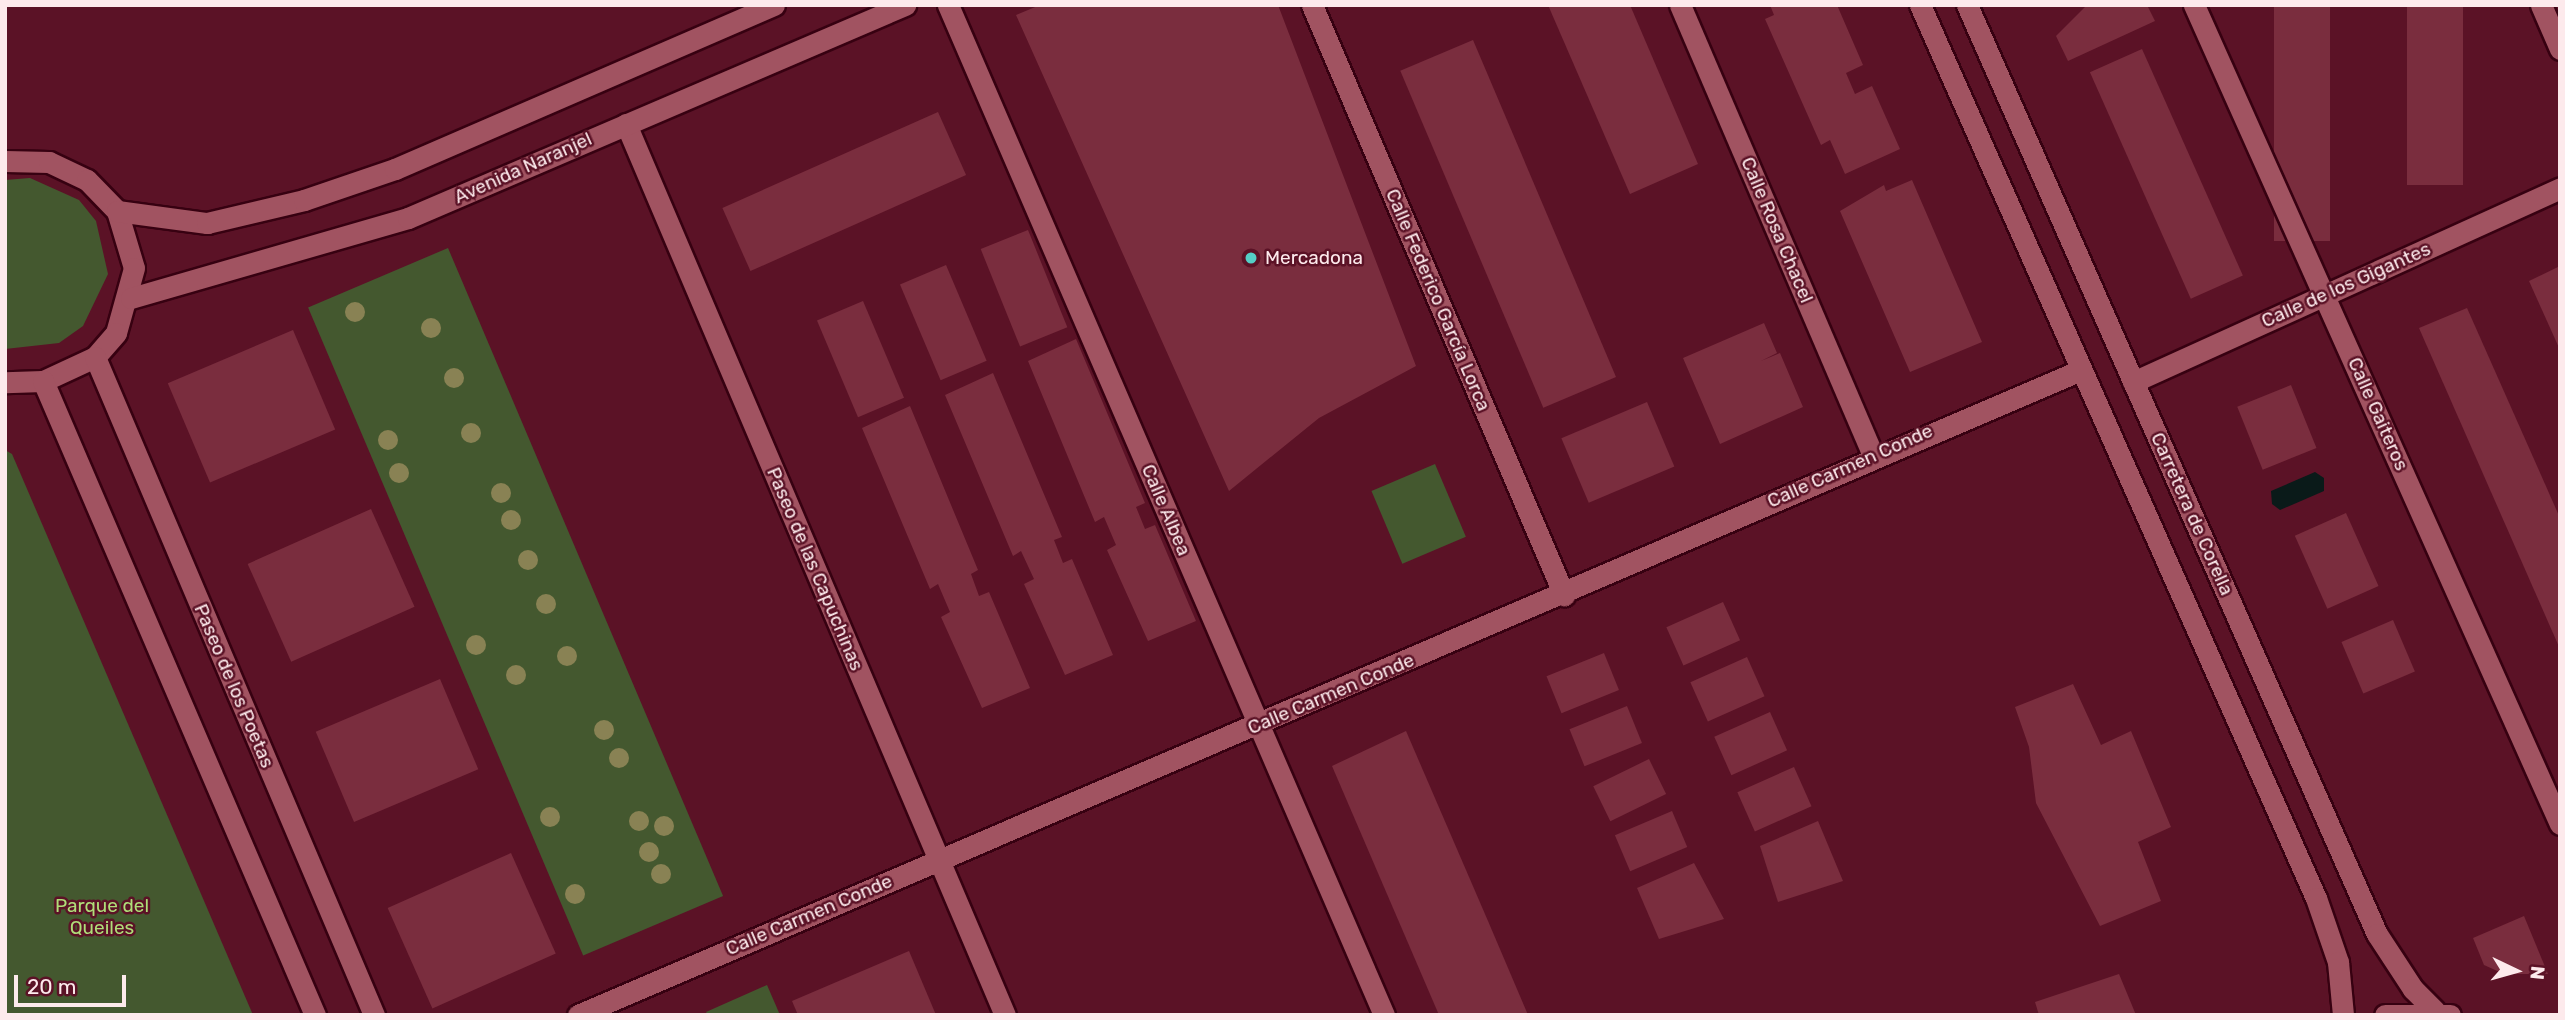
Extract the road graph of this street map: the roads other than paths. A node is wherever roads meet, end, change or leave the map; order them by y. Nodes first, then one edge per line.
1 (774, 5) edge
2 (905, 5) edge
3 (948, 5) edge
4 (1312, 5) edge
5 (1680, 5) edge
6 (1920, 5) edge
7 (1967, 5) edge
8 (2194, 5) edge
9 (2541, 5) edge
10 (2560, 49) edge
11 (626, 124) junction
12 (5, 161) edge
13 (2560, 188) edge
14 (117, 211) junction
15 (2325, 294) junction
16 (131, 298) junction
17 (94, 357) junction
18 (2081, 370) junction
19 (5, 382) edge
20 (43, 382) junction
21 (2133, 382) junction
22 (1873, 455) junction
23 (1564, 595) junction
24 (1258, 725) junction
25 (2560, 824) edge
26 (939, 859) junction
27 (2442, 1013) edge
28 (315, 1015) edge
29 (374, 1015) edge
30 (579, 1015) edge
31 (1005, 1015) edge
32 (1384, 1015) edge
33 (2343, 1015) edge
34 (2385, 1015) edge

1 - 14 street
2 - 11 street, Avenida Naranjel
3 - 24 street, Calle Albea
4 - 23 street, Calle Federico García Lorca
5 - 22 street, Calle Rosa Chacel
6 - 18 street
7 - 21 street, Carretera de Corella
8 - 15 street, Calle Gaiteros
9 - 10 street
11 - 16 street, Avenida Naranjel
11 - 26 street, Paseo de las Capuchinas
12 - 14 street
13 - 15 street, Calle de los Gigantes
14 - 16 street
15 - 21 street, Calle de los Gigantes
15 - 25 street, Calle Gaiteros
16 - 17 street
17 - 20 street
17 - 29 street, Paseo de los Poetas
18 - 22 street, Calle Carmen Conde
18 - 33 street
19 - 20 street
20 - 28 street
21 - 27 street, Carretera de Corella
22 - 23 street, Calle Carmen Conde
23 - 24 street, Calle Carmen Conde
24 - 26 street, Calle Carmen Conde
24 - 32 street, Calle Albea
26 - 30 street, Calle Carmen Conde
26 - 31 street, Paseo de las Capuchinas
27 - 34 street

